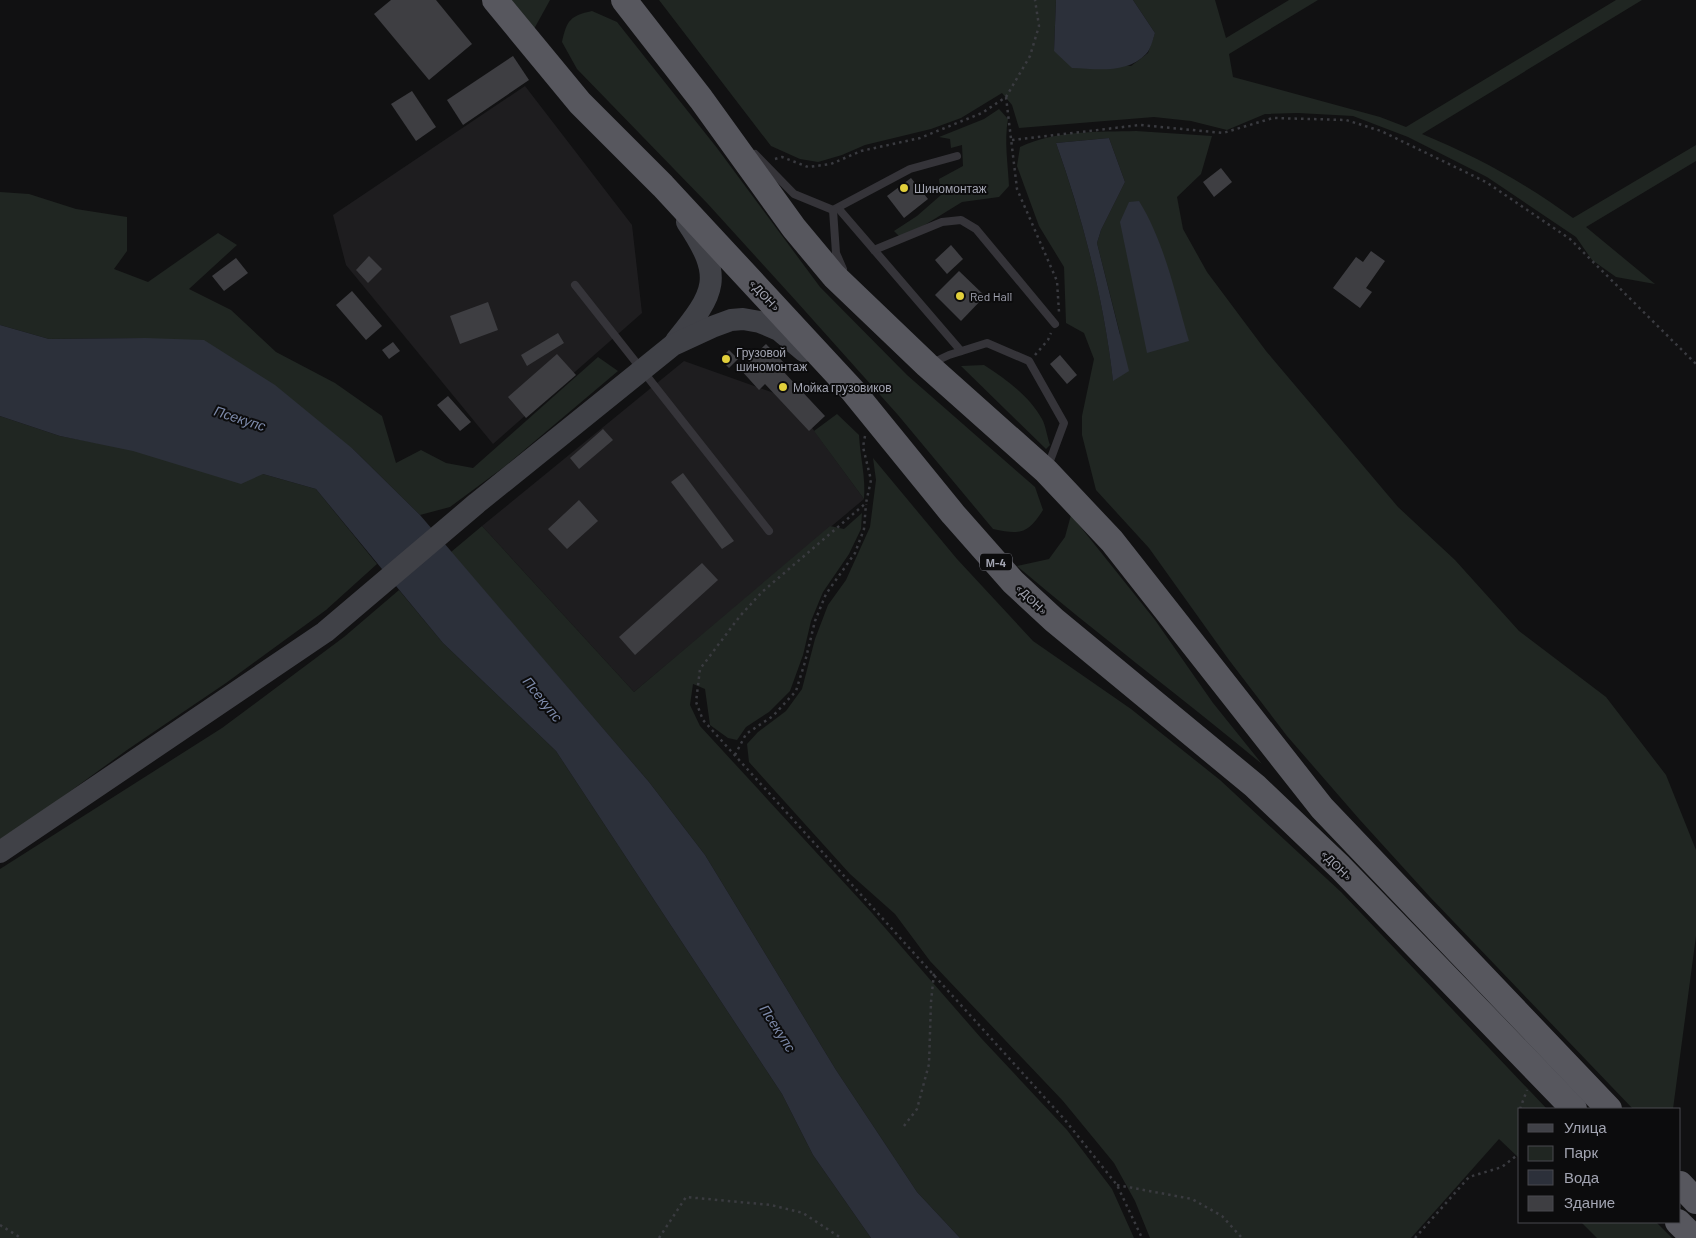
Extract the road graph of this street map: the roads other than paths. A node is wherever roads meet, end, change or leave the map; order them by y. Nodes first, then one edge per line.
1 (495, 0) edge
2 (624, 0) edge
3 (701, 99) junction
4 (956, 156) dead end
5 (663, 186) junction
6 (836, 209) junction
7 (874, 250) junction
8 (575, 285) dead end
9 (1055, 324) road end
10 (896, 335) junction
11 (673, 346) junction
12 (961, 351) junction
13 (927, 365) junction
14 (642, 370) junction
15 (861, 400) junction
16 (1046, 471) junction
17 (769, 531) dead end
18 (0, 852) edge
19 (1573, 1108) edge
20 (1607, 1108) edge
21 (1681, 1185) edge
22 (1696, 1201) edge
23 (1679, 1223) edge
24 (1694, 1238) edge

1 - 5 highway, «ДОН» / М-4
2 - 3 highway
3 - 6 lane
3 - 10 highway
4 - 6 lane
5 - 11 main road, М-4
5 - 15 highway, «ДОН» / М-4
6 - 7 lane
6 - 10 lane
7 - 9 lane
7 - 12 lane
8 - 14 lane
10 - 13 highway
11 - 14 main road
11 - 15 main road, М-4
12 - 13 lane
12 - 16 lane
13 - 16 highway
14 - 17 lane
14 - 18 main road
15 - 19 highway, «ДОН» / М-4
16 - 20 highway
21 - 22 highway
23 - 24 highway

